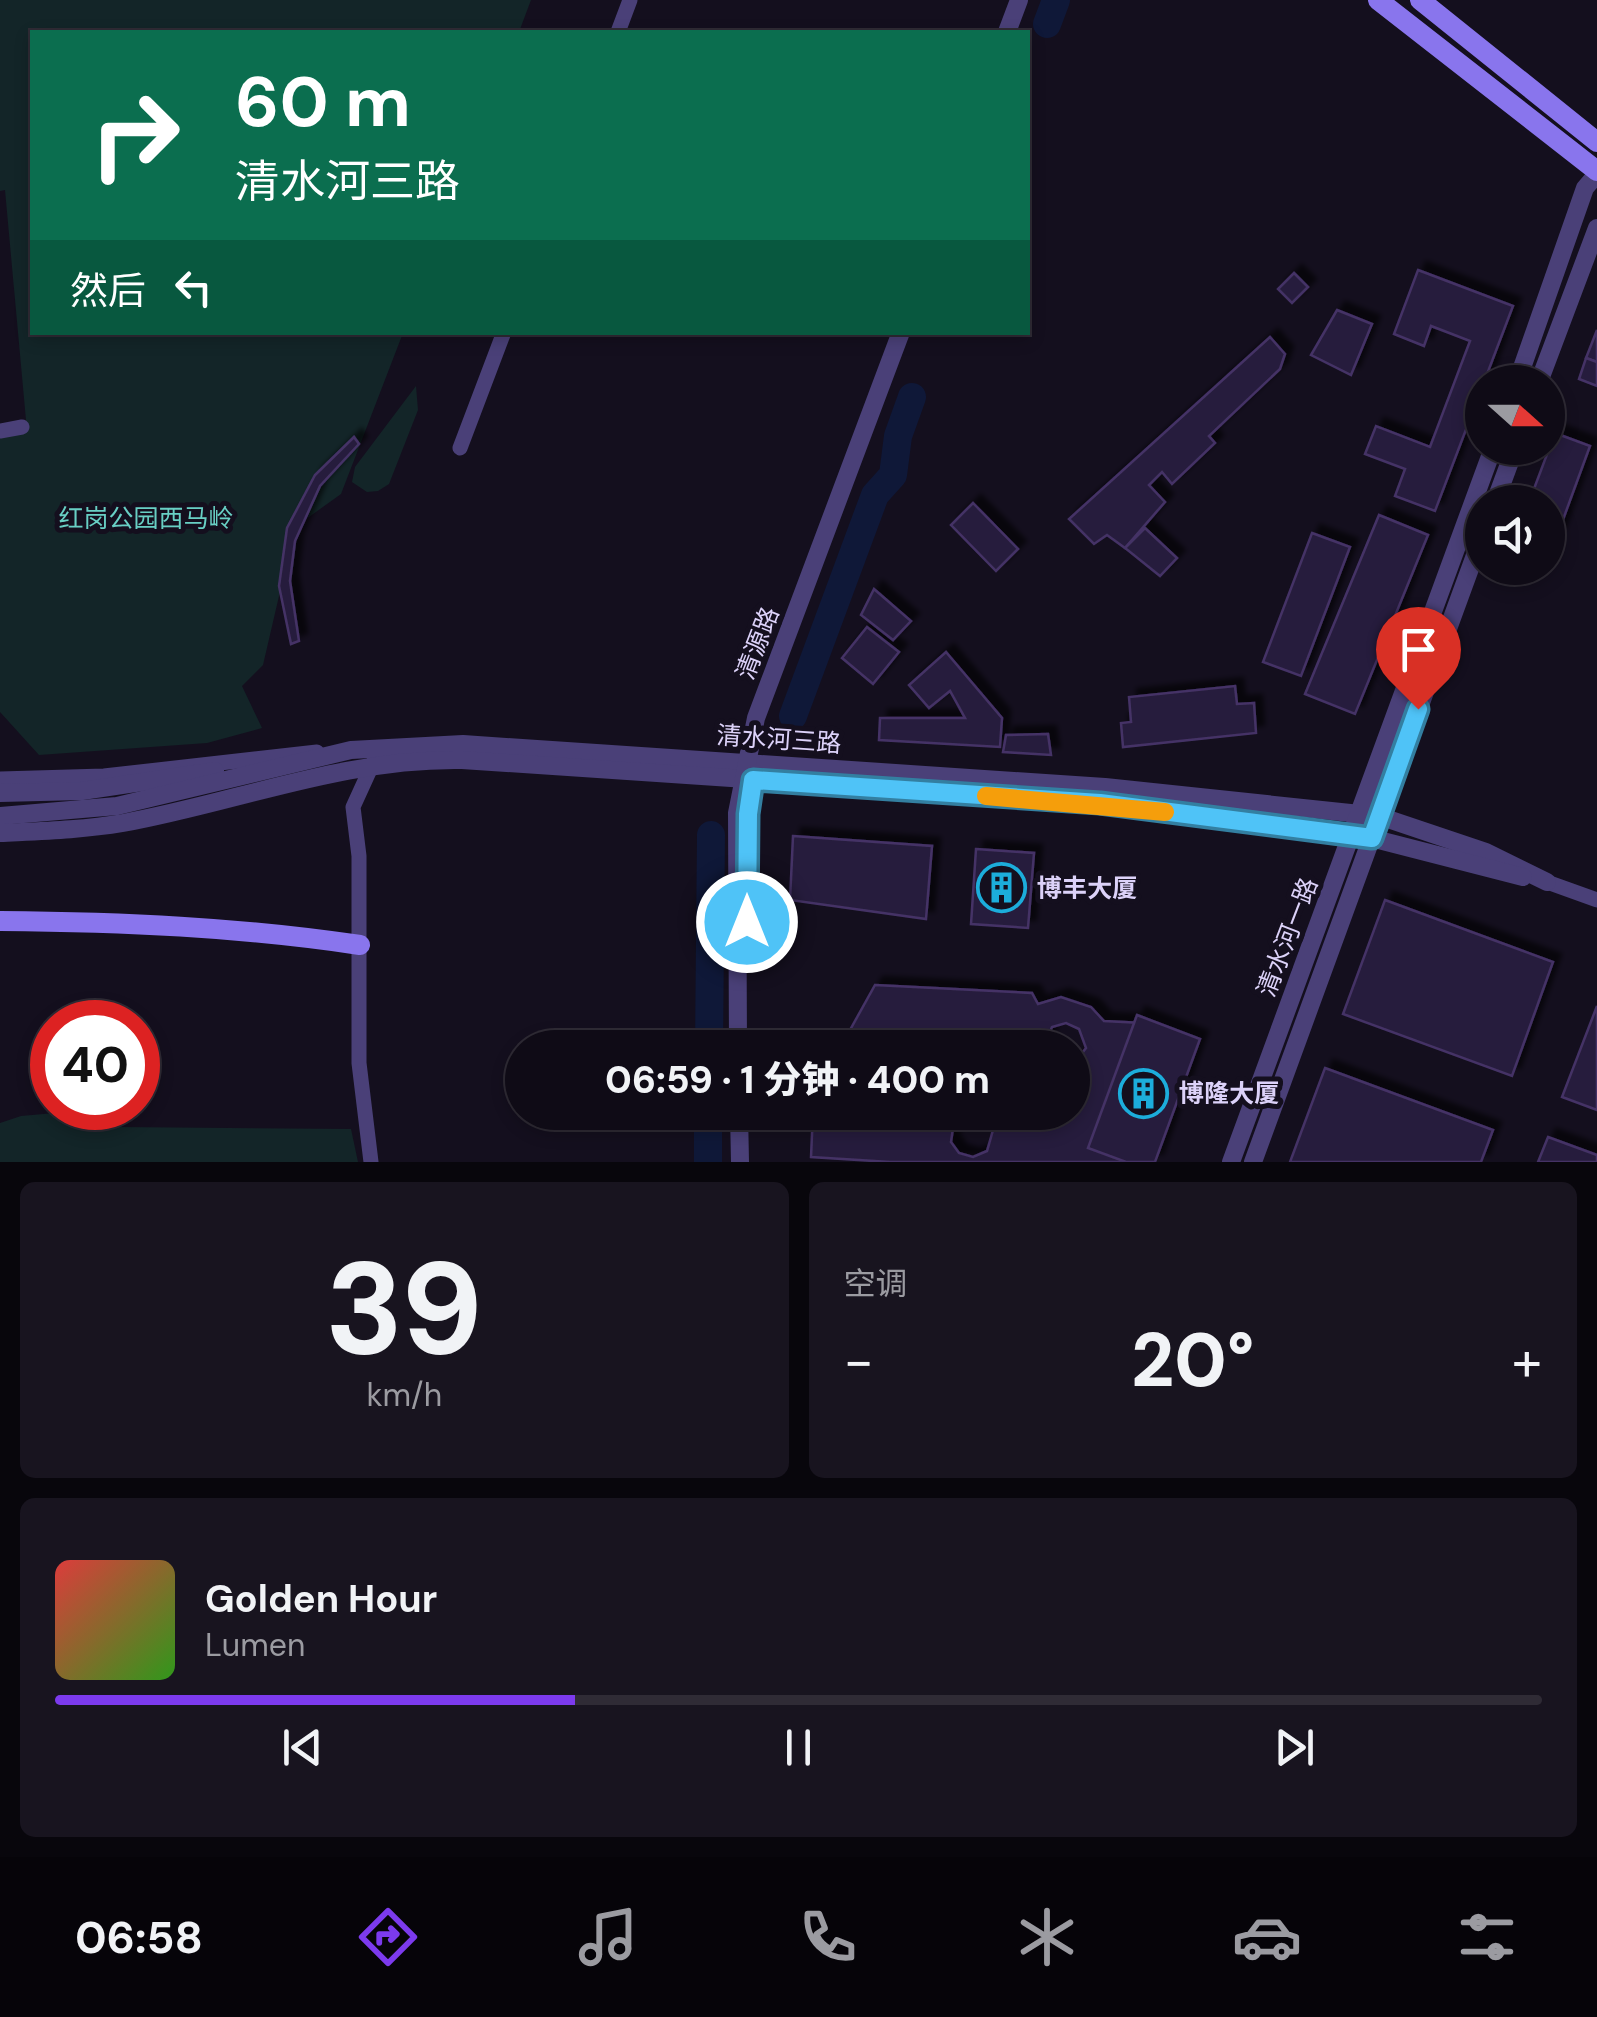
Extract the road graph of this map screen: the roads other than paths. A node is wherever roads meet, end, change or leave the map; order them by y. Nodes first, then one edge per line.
1 (630, 0) edge
2 (1019, 0) edge
3 (1028, 0) edge
4 (1378, 0) edge
5 (1420, 0) edge
6 (619, 30) edge
7 (1009, 30) edge
8 (1018, 30) edge
9 (1597, 142) edge
10 (1597, 172) edge
11 (1597, 228) edge
12 (503, 335) edge
13 (900, 335) edge
14 (909, 335) edge
15 (1523, 365) edge
16 (1546, 365) edge
17 (22, 427) dead end
18 (0, 430) edge
19 (460, 448) dead end
20 (1487, 465) edge
21 (1465, 582) edge
22 (351, 750) junction
23 (374, 756) junction
24 (275, 767) junction
25 (750, 771) junction
26 (0, 779) edge
27 (0, 793) edge
28 (1359, 814) junction
29 (0, 816) edge
30 (1379, 816) junction
31 (37, 824) junction
32 (0, 833) edge
33 (1351, 836) junction
34 (1372, 838) junction
35 (1547, 882) junction
36 (1597, 900) edge
37 (0, 921) edge
38 (360, 945) junction
39 (738, 1030) edge
40 (746, 1030) edge
41 (743, 1130) edge
42 (371, 1162) edge
43 (743, 1162) edge
44 (1231, 1162) edge
45 (1252, 1162) edge

1 - 6 street
2 - 7 street
3 - 8 street
4 - 10 main road
5 - 9 main road
10 - 15 street
11 - 16 street
12 - 19 street
13 - 25 street, 清源路
14 - 25 street, 清源路
17 - 18 street
20 - 28 street, 清水河一路
21 - 30 street, 清水河一路
22 - 23 street, 清水河三路
22 - 24 street, 清水河三路
22 - 26 street
23 - 25 street, 清水河三路
23 - 31 street, 清水河三路
23 - 38 street
24 - 27 street
24 - 31 street, 清水河三路
25 - 28 street, 清水河三路
25 - 33 street, 清水河三路
25 - 39 street, 清源路
25 - 40 street, 清源路
28 - 30 street, 清水河三路
28 - 33 street, 清水河一路
29 - 31 street, 清水河三路
30 - 34 street, 清水河一路
30 - 35 street, 清水河三路
31 - 32 street, 清水河三路
33 - 34 street, 清水河三路
33 - 44 street, 清水河一路
34 - 35 street, 清水河三路
34 - 45 street, 清水河一路
35 - 36 street, 清水河三路
37 - 38 main road
38 - 42 street
41 - 43 street

